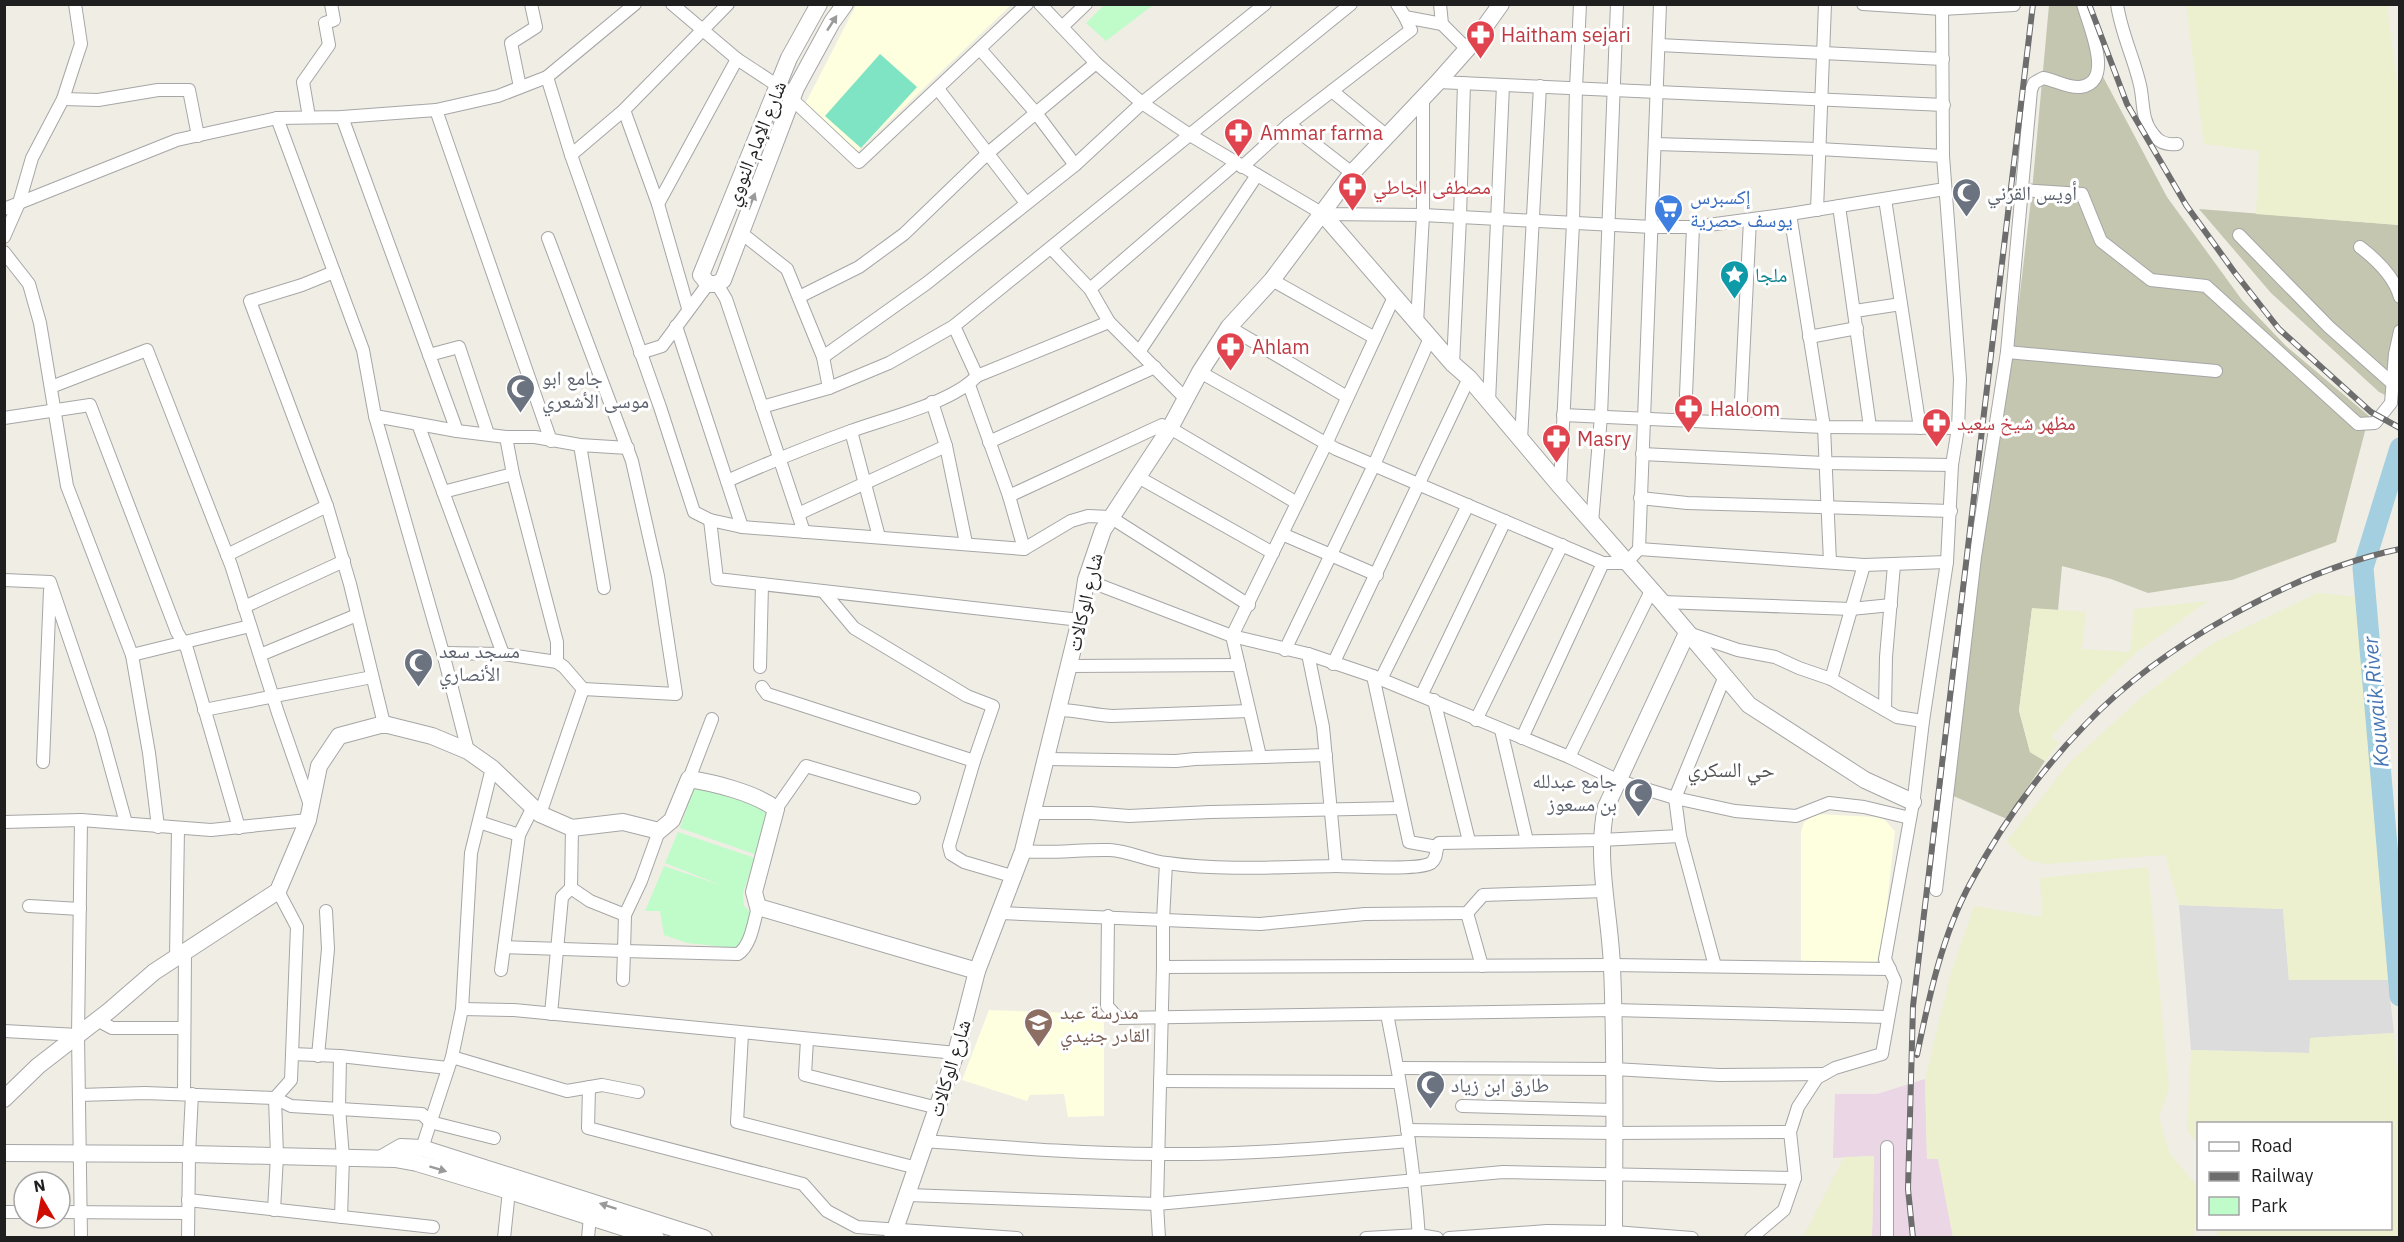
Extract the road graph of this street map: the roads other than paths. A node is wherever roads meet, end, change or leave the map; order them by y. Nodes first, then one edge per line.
1 (75, 4) edge
2 (331, 4) edge
3 (531, 4) edge
4 (672, 4) edge
5 (728, 4) edge
6 (819, 4) edge
7 (845, 4) edge
8 (1027, 4) edge
9 (1040, 4) edge
10 (1086, 4) edge
11 (1265, 4) edge
12 (1331, 4) edge
13 (1351, 4) edge
14 (1398, 4) edge
15 (1440, 4) edge
16 (1501, 4) edge
17 (1580, 4) edge
18 (1617, 4) edge
19 (1660, 4) edge
20 (1825, 4) edge
21 (1863, 4) edge
22 (2083, 4) edge
23 (2117, 4) edge
24 (2014, 5) edge
25 (633, 6) edge
26 (1942, 7) edge
27 (1405, 17) junction
28 (1334, 19) junction
29 (1442, 24) junction
30 (1062, 27) junction
31 (702, 30) junction
32 (1659, 45) junction
33 (980, 49) junction
34 (1467, 49) junction
35 (1823, 53) junction
36 (737, 59) junction
37 (1943, 59) junction
38 (1096, 63) junction
39 (547, 77) junction
40 (1438, 82) junction
41 (1464, 83) junction
42 (1503, 85) junction
43 (778, 86) junction
44 (1540, 86) junction
45 (520, 87) junction
46 (1575, 88) junction
47 (938, 89) junction
48 (1615, 90) junction
49 (1332, 91) junction
50 (1657, 92) junction
51 (63, 99) junction
52 (792, 99) junction
53 (1423, 99) junction
54 (1821, 99) junction
55 (1142, 103) junction
56 (1944, 105) junction
57 (436, 110) junction
58 (624, 110) junction
59 (1036, 113) junction
60 (309, 117) junction
61 (342, 117) junction
62 (277, 118) junction
63 (1289, 124) junction
64 (1190, 135) junction
65 (198, 136) junction
66 (1387, 136) junction
67 (1655, 144) junction
68 (2177, 144) dead end
69 (1819, 149) junction
70 (988, 153) junction
71 (571, 155) junction
72 (1943, 156) junction
73 (1075, 165) junction
74 (1239, 165) junction
75 (1353, 173) junction
76 (1257, 175) junction
77 (1945, 189) junction
78 (2022, 190) junction
79 (1885, 199) junction
80 (19, 203) junction
81 (1026, 203) junction
82 (658, 204) junction
83 (1839, 206) junction
84 (4, 209) edge
85 (1817, 210) junction
86 (1323, 214) junction
87 (1790, 214) junction
88 (1422, 215) junction
89 (1460, 217) junction
90 (1498, 219) junction
91 (1750, 220) junction
92 (1535, 221) junction
93 (1573, 223) junction
94 (1609, 224) junction
95 (1652, 226) junction
96 (1693, 226) junction
97 (740, 232) junction
98 (2239, 234) dead end
99 (4, 237) edge
100 (548, 238) dead end
101 (2360, 247) dead end
102 (1052, 249) junction
103 (4, 252) edge
104 (334, 272) junction
105 (1272, 280) junction
106 (713, 284) junction
107 (1090, 289) junction
108 (799, 297) junction
109 (1394, 297) junction
110 (2400, 297) edge
111 (1901, 304) junction
112 (688, 308) junction
113 (1855, 311) junction
114 (1109, 322) junction
115 (1417, 323) junction
116 (676, 326) junction
117 (954, 326) junction
118 (1229, 327) junction
119 (1857, 328) junction
120 (2400, 331) edge
121 (1809, 337) junction
122 (1375, 338) junction
123 (1430, 338) junction
124 (1139, 352) junction
125 (2007, 352) junction
126 (640, 353) junction
127 (429, 355) junction
128 (823, 357) junction
129 (1453, 364) junction
130 (1155, 367) junction
131 (2216, 371) dead end
132 (1200, 372) junction
133 (1469, 378) junction
134 (973, 381) junction
135 (2392, 383) junction
136 (51, 387) junction
137 (829, 388) junction
138 (1347, 397) junction
139 (1185, 398) junction
140 (933, 402) junction
141 (1489, 402) junction
142 (762, 408) junction
143 (54, 410) junction
144 (1563, 415) junction
145 (375, 416) junction
146 (1601, 416) junction
147 (4, 418) edge
148 (1643, 418) junction
149 (1685, 419) junction
150 (1740, 421) junction
151 (418, 424) junction
152 (1824, 427) junction
153 (1870, 427) junction
154 (1170, 428) junction
155 (1920, 428) junction
156 (1958, 428) junction
157 (457, 431) junction
158 (851, 431) junction
159 (488, 434) junction
160 (506, 437) junction
161 (1521, 440) junction
162 (551, 441) junction
163 (988, 442) junction
164 (1326, 444) junction
165 (580, 445) junction
166 (946, 446) junction
167 (628, 448) junction
168 (1641, 454) junction
169 (779, 458) junction
170 (1824, 464) junction
171 (1374, 465) junction
172 (1952, 465) junction
173 (513, 474) junction
174 (1138, 477) junction
175 (727, 481) junction
176 (864, 483) junction
177 (1420, 485) junction
178 (1560, 486) junction
179 (443, 492) junction
180 (1009, 496) junction
181 (1640, 498) junction
182 (1298, 503) junction
183 (1468, 505) junction
184 (327, 506) junction
185 (1828, 507) junction
186 (1951, 511) junction
187 (798, 514) junction
188 (1110, 517) junction
189 (710, 520) junction
190 (1505, 521) junction
191 (1592, 523) junction
192 (742, 527) junction
193 (804, 532) junction
194 (1282, 534) junction
195 (879, 537) junction
196 (966, 543) junction
197 (1562, 545) junction
198 (1024, 549) junction
199 (1639, 549) junction
200 (1273, 554) junction
201 (227, 555) junction
202 (1331, 555) junction
203 (344, 561) junction
204 (1830, 562) junction
205 (1947, 562) junction
206 (1604, 563) junction
207 (1626, 563) junction
208 (1864, 565) junction
209 (1894, 565) junction
210 (1377, 575) junction
211 (4, 580) edge
212 (1086, 580) junction
213 (50, 582) junction
214 (762, 584) junction
215 (604, 588) dead end
216 (824, 591) junction
217 (1657, 597) junction
218 (1249, 605) junction
219 (1891, 605) junction
220 (244, 607) junction
221 (1851, 609) junction
222 (357, 615) junction
223 (1080, 620) junction
224 (250, 626) junction
225 (1687, 633) junction
226 (1232, 636) junction
227 (183, 641) junction
228 (1285, 650) junction
229 (443, 653) junction
230 (503, 654) junction
231 (1308, 654) junction
232 (132, 655) junction
233 (260, 655) junction
234 (557, 662) junction
235 (1333, 664) junction
236 (1239, 665) junction
237 (1069, 666) junction
238 (760, 667) dead end
239 (1725, 676) junction
240 (372, 677) junction
241 (1377, 677) junction
242 (1831, 678) junction
243 (762, 687) dead end
244 (584, 689) junction
245 (1422, 694) junction
246 (273, 697) junction
247 (1434, 700) junction
248 (204, 710) junction
249 (1059, 710) junction
250 (1885, 710) junction
251 (1249, 711) junction
252 (712, 719) dead end
253 (1476, 720) junction
254 (1923, 721) junction
255 (384, 724) junction
256 (1501, 730) junction
257 (1522, 738) junction
258 (468, 751) junction
259 (1326, 755) junction
260 (1260, 756) junction
261 (1569, 757) junction
262 (1047, 759) junction
263 (974, 761) junction
264 (43, 762) dead end
265 (492, 768) junction
266 (689, 779) junction
267 (1619, 781) junction
268 (914, 798) dead end
269 (1675, 798) junction
270 (1401, 808) junction
271 (776, 809) junction
272 (1330, 810) junction
273 (1912, 810) junction
274 (536, 811) junction
275 (309, 813) junction
276 (1034, 813) junction
277 (81, 820) junction
278 (4, 822) edge
279 (479, 822) junction
280 (126, 823) junction
281 (159, 827) junction
282 (178, 828) junction
283 (239, 828) junction
284 (572, 828) junction
285 (659, 831) junction
286 (519, 835) junction
287 (1680, 836) junction
288 (1601, 840) junction
289 (1527, 841) junction
290 (1469, 842) junction
291 (1437, 847) junction
292 (1023, 851) junction
293 (1166, 863) junction
294 (1336, 866) junction
295 (1015, 877) junction
296 (571, 888) junction
297 (1936, 890) dead end
298 (278, 891) junction
299 (1605, 891) junction
300 (29, 906) dead end
301 (758, 907) junction
302 (80, 909) junction
303 (326, 911) dead end
304 (1001, 912) junction
305 (1467, 913) junction
306 (625, 915) junction
307 (1108, 916) junction
308 (1163, 920) junction
309 (504, 947) junction
310 (556, 949) junction
311 (624, 951) junction
312 (180, 955) junction
313 (1612, 965) junction
314 (1482, 966) junction
315 (1714, 966) junction
316 (1164, 967) junction
317 (1890, 969) junction
318 (501, 970) dead end
319 (977, 971) junction
320 (623, 980) dead end
321 (462, 1009) junction
322 (1613, 1010) junction
323 (550, 1014) junction
324 (1387, 1014) junction
325 (1162, 1017) junction
326 (1888, 1017) junction
327 (97, 1020) junction
328 (184, 1028) junction
329 (4, 1031) edge
330 (741, 1034) junction
331 (78, 1035) junction
332 (807, 1039) junction
333 (957, 1053) junction
334 (292, 1054) junction
335 (318, 1056) junction
336 (340, 1056) junction
337 (450, 1063) junction
338 (1398, 1068) junction
339 (1614, 1069) junction
340 (1825, 1074) junction
341 (1160, 1081) junction
342 (1399, 1082) junction
343 (589, 1087) junction
344 (638, 1092) dead end
345 (188, 1094) junction
346 (79, 1095) junction
347 (275, 1098) junction
348 (4, 1099) edge
349 (1462, 1106) dead end
350 (339, 1108) junction
351 (938, 1108) junction
352 (1614, 1110) junction
353 (430, 1122) junction
354 (1790, 1132) junction
355 (1614, 1133) junction
356 (1408, 1135) junction
357 (494, 1138) dead end
358 (926, 1142) junction
359 (1887, 1146) dead end
360 (422, 1148) junction
361 (4, 1154) edge
362 (80, 1154) junction
363 (189, 1154) junction
364 (1159, 1155) junction
365 (277, 1156) junction
366 (343, 1157) junction
367 (381, 1158) junction
368 (917, 1168) junction
369 (1614, 1173) junction
370 (1795, 1178) junction
371 (1416, 1182) junction
372 (508, 1191) junction
373 (908, 1195) junction
374 (1157, 1204) junction
375 (188, 1207) junction
376 (274, 1210) junction
377 (72, 1212) edge
378 (81, 1212) junction
379 (590, 1216) junction
380 (341, 1217) junction
381 (433, 1227) dead end
382 (647, 1229) edge
383 (893, 1233) edge
384 (1614, 1234) edge
385 (1419, 1236) edge
386 (81, 1238) edge
387 (188, 1238) edge
388 (504, 1238) edge
389 (588, 1238) edge
390 (704, 1238) edge
391 (1017, 1238) edge
392 (1159, 1238) edge
393 (1366, 1238) edge
394 (1437, 1238) edge
395 (1449, 1238) edge
396 (1692, 1238) edge
397 (1751, 1238) edge
398 (1887, 1238) edge

1 - 51 street
2 - 60 street
3 - 45 street
4 - 31 street
5 - 31 street
6 - 43 street, شارع الإمام النووي
52 -> 7 street
8 - 33 street
9 - 30 street
10 - 30 street
11 - 55 street
12 - 28 street
13 - 28 street
14 - 27 street
15 - 29 street
16 - 34 street, شارع الوكالات
17 - 46 street
18 - 48 street
19 - 32 street
20 - 35 street
21 - 26 street
22 - 78 street
23 - 68 street
24 - 26 street
25 - 39 street
26 - 37 street
27 - 29 street
27 - 49 street
28 - 64 street
29 - 34 street
30 - 38 street
31 - 36 street
31 - 58 street
32 - 35 street
32 - 50 street
33 - 47 street
33 - 59 street
34 - 40 street, شارع الوكالات
35 - 37 street
35 - 54 street
36 - 43 street
36 - 82 street
37 - 56 street
38 - 55 street
38 - 59 street
39 - 45 street
39 - 71 street
40 - 41 street
40 - 53 street, شارع الوكالات
41 - 42 street
41 - 89 street
42 - 44 street
42 - 90 street
43 - 52 street
43 - 106 street, شارع الإمام النووي
44 - 46 street
44 - 92 street
45 - 57 street
46 - 48 street
46 - 93 street
47 - 52 street
47 - 70 street
48 - 50 street
48 - 94 street
49 - 63 street
49 - 66 street
50 - 54 street
50 - 67 street
51 - 65 street
51 - 80 street
97 -> 52 street
53 - 66 street, شارع الوكالات
53 - 88 street
54 - 56 street
54 - 69 street
55 - 64 street
55 - 73 street
56 - 72 street
57 - 61 street
57 - 162 street
58 - 71 street
58 - 82 street
59 - 70 street
59 - 73 street
60 - 61 street
60 - 62 street
61 - 127 street
62 - 65 street
62 - 104 street
63 - 74 street
63 - 75 street
64 - 74 street
64 - 102 street
65 - 80 street
66 - 75 street, شارع الوكالات
67 - 69 street
67 - 95 street
69 - 72 street
69 - 85 street
70 - 81 street
70 - 108 street
71 - 126 street
72 - 77 street
73 - 81 street
74 - 76 street
74 - 107 street
75 - 86 street, شارع الوكالات
76 - 86 street
76 - 124 street
77 - 79 street
77 - 156 street
78 - 125 street
78 - 135 street
79 - 83 street
79 - 111 street
80 - 84 street
80 - 99 street
81 - 128 street
82 - 112 street
83 - 85 street
83 - 113 street
85 - 87 street
86 - 88 street
86 - 105 street, شارع الوكالات
86 - 109 street
87 - 91 street
87 - 121 street
88 - 89 street
88 - 115 street
89 - 90 street
89 - 129 street
90 - 92 street
90 - 141 street
91 - 96 street
91 - 150 street
92 - 93 street
92 - 161 street
93 - 94 street
93 - 144 street
94 - 95 street
94 - 146 street
95 - 96 street
95 - 148 street
96 - 149 street
97 - 106 street
97 - 108 street
98 - 135 street
100 - 167 street
101 - 110 street
102 - 107 street
102 - 117 street
103 - 136 street
104 - 145 street
104 - 184 street
105 - 118 street, شارع الوكالات
105 - 122 street
106 - 112 street
106 - 142 street
107 - 114 street
108 - 128 street
109 - 115 street
109 - 122 street
111 - 113 street
111 - 155 street
112 - 116 street
113 - 119 street
114 - 124 street
114 - 134 street
115 - 123 street
116 - 126 street
116 - 175 street
117 - 134 street
117 - 137 street
118 - 132 street, شارع الوكالات
118 - 138 street
119 - 121 street
119 - 153 street
120 - 135 street
121 - 152 street
122 - 138 street
123 - 129 street
123 - 171 street
124 - 130 street
125 - 131 street
125 - 297 street
126 - 189 street
127 - 157 street
127 - 159 street
128 - 137 street
129 - 133 street
130 - 139 street
130 - 163 street
132 - 139 street, شارع الوكالات
132 - 164 street
133 - 141 street
133 - 177 street
134 - 140 street
134 - 163 street
136 - 143 street
136 - 201 street
137 - 142 street
138 - 164 street
139 - 154 street, شارع الوكالات
140 - 158 street
140 - 166 street
141 - 161 street
142 - 169 street
143 - 147 street
143 - 227 street
143 - 232 street
144 - 146 street
144 - 178 street
145 - 151 street
145 - 229 street
146 - 148 street
146 - 191 street
148 - 149 street
148 - 168 street
149 - 150 street
150 - 152 street
151 - 157 street
151 - 179 street
152 - 153 street
152 - 170 street
153 - 155 street
154 - 174 street, شارع الوكالات
154 - 180 street
154 - 182 street
155 - 156 street
156 - 172 street
157 - 159 street
158 - 169 street
158 - 176 street
159 - 160 street
160 - 162 street
160 - 173 street
161 - 178 street
162 - 165 street
163 - 180 street
164 - 171 street
164 - 182 street
165 - 167 street
165 - 215 street
166 - 176 street
166 - 196 street
167 - 244 street
168 - 170 street
168 - 181 street
169 - 175 street
169 - 187 street
170 - 172 street
170 - 185 street
171 - 177 street
171 - 202 street
172 - 186 street
173 - 179 street
173 - 234 street
174 - 188 street, شارع الوكالات
174 - 200 street
175 - 192 street
176 - 187 street
176 - 195 street
177 - 183 street
177 - 210 street
178 - 191 street
179 - 230 street
180 - 198 street
181 - 185 street
181 - 199 street
182 - 194 street
183 - 190 street
183 - 241 street
184 - 201 street
184 - 203 street
185 - 186 street
185 - 204 street
186 - 205 street
187 - 193 street
188 - 198 street
188 - 212 street, شارع الوكالات
188 - 218 street
189 - 192 street
189 - 214 street
190 - 197 street
190 - 245 street
191 - 207 street
192 - 193 street
193 - 195 street
194 - 200 street
194 - 202 street
195 - 196 street
196 - 198 street
197 - 206 street
197 - 253 street
199 - 204 street
199 - 207 street
200 - 218 street
201 - 220 street
202 - 210 street
202 - 228 street
203 - 220 street
203 - 222 street
204 - 208 street
205 - 209 street
205 - 254 street
206 - 207 street
206 - 257 street
207 - 217 street
208 - 209 street
208 - 221 street
209 - 219 street
210 - 235 street
211 - 213 street
212 - 223 street, شارع الوكالات
212 - 226 street
213 - 264 street
213 - 280 street
214 - 216 street
214 - 238 street
216 - 223 street
216 - 263 street
217 - 221 street
217 - 225 street
217 - 261 street
218 - 226 street
219 - 221 street
219 - 250 street
220 - 224 street
221 - 242 street
222 - 233 street
222 - 240 street
223 - 237 street, شارع الوكالات
224 - 227 street
224 - 233 street
225 - 239 street
225 - 242 street
225 - 267 street
226 - 228 street
226 - 236 street
227 - 232 street
227 - 248 street
228 - 231 street
229 - 230 street
229 - 258 street
230 - 234 street
231 - 235 street
231 - 259 street
232 - 281 street
233 - 246 street
234 - 244 street
235 - 241 street
236 - 237 street
236 - 251 street
237 - 249 street, شارع الوكالات
239 - 269 street
239 - 273 street
240 - 246 street
240 - 255 street
241 - 245 street
241 - 270 street
242 - 250 street
243 - 263 street
244 - 274 street
245 - 247 street
246 - 248 street
246 - 275 street
247 - 253 street
247 - 290 street
248 - 283 street
249 - 251 street
249 - 262 street, شارع الوكالات
250 - 254 street
251 - 260 street
252 - 266 street
253 - 256 street
254 - 273 street
255 - 258 street
255 - 275 street
256 - 257 street
256 - 289 street
257 - 261 street
258 - 265 street
259 - 260 street
259 - 272 street
260 - 262 street
261 - 267 street
262 - 276 street, شارع الوكالات
263 - 295 street
265 - 274 street
265 - 279 street
266 - 271 street
266 - 285 street
267 - 269 street
267 - 288 street
268 - 271 street
269 - 273 street
269 - 287 street
270 - 272 street
270 - 291 street
271 - 301 street
272 - 276 street
272 - 294 street
273 - 317 street
274 - 284 street
274 - 286 street
275 - 283 street
275 - 298 street
276 - 292 street, شارع الوكالات
277 - 278 street
277 - 280 street
277 - 302 street
279 - 286 street
279 - 321 street
280 - 281 street
281 - 282 street
282 - 283 street
282 - 312 street
284 - 285 street
284 - 296 street
285 - 306 street
286 - 309 street
287 - 288 street
287 - 315 street
288 - 289 street
288 - 299 street
289 - 290 street
290 - 291 street
291 - 294 street
292 - 293 street
292 - 295 street, شارع الوكالات
293 - 294 street
293 - 308 street
295 - 304 street, شارع الوكالات
296 - 306 street
296 - 310 street
298 - 312 street
298 - 334 street
299 - 305 street
299 - 313 street
300 - 302 street
301 - 311 street
301 - 319 street
302 - 331 street
303 - 335 street
304 - 307 street
304 - 319 street, شارع الوكالات
305 - 308 street
305 - 314 street
306 - 311 street
307 - 308 street
307 - 325 street
308 - 316 street
309 - 310 street
309 - 318 street
310 - 311 street
310 - 323 street
311 - 320 street
312 - 327 street
312 - 328 street
313 - 314 street
313 - 315 street
313 - 322 street
314 - 316 street
315 - 317 street
316 - 325 street
317 - 326 street
319 - 333 street, شارع الوكالات
321 - 323 street
321 - 337 street
322 - 324 street
322 - 326 street
322 - 339 street
323 - 330 street
324 - 325 street
324 - 338 street
325 - 341 street
326 - 340 street
327 - 328 street
327 - 331 street
328 - 345 street
329 - 331 street
330 - 332 street
330 - 368 street
331 - 346 street
331 - 348 street
332 - 333 street
332 - 351 street
333 - 351 street, شارع الوكالات
334 - 335 street
334 - 347 street
335 - 336 street
336 - 337 street
336 - 350 street
337 - 343 street
337 - 353 street
338 - 339 street
338 - 342 street
339 - 340 street
339 - 352 street
340 - 354 street
341 - 342 street
341 - 364 street
342 - 356 street
343 - 344 street
343 - 383 street
345 - 346 street
345 - 347 street
345 - 363 street
346 - 362 street
347 - 350 street
347 - 365 street
349 - 352 street
350 - 353 street
350 - 366 street
351 - 358 street, شارع الوكالات
352 - 355 street
353 - 357 street
353 - 360 street
354 - 355 street
354 - 370 street
355 - 356 street
355 - 369 street
356 - 364 street
356 - 371 street
358 - 364 street
358 - 368 street, شارع الوكالات
359 - 398 street
360 - 367 street
382 -> 360 street
361 - 362 street
362 - 363 street
362 - 378 street
363 - 365 street
363 - 375 street
364 - 374 street
365 - 366 street
365 - 376 street
366 - 367 street
366 - 380 street
367 -> 372 street
368 - 373 street, شارع الوكالات
369 - 370 street
369 - 371 street
369 - 384 street
370 - 397 street
371 - 374 street
371 - 385 street
372 - 379 street
372 - 388 street
373 - 374 street
373 - 383 street, شارع الوكالات
374 - 392 street
375 - 376 street
375 - 378 street
375 - 387 street
376 - 380 street
377 - 378 street
378 - 386 street
379 - 382 street
379 - 389 street
380 - 381 street
382 - 390 street
383 - 391 street
384 - 395 street
384 - 396 street
385 - 393 street
385 - 394 street

